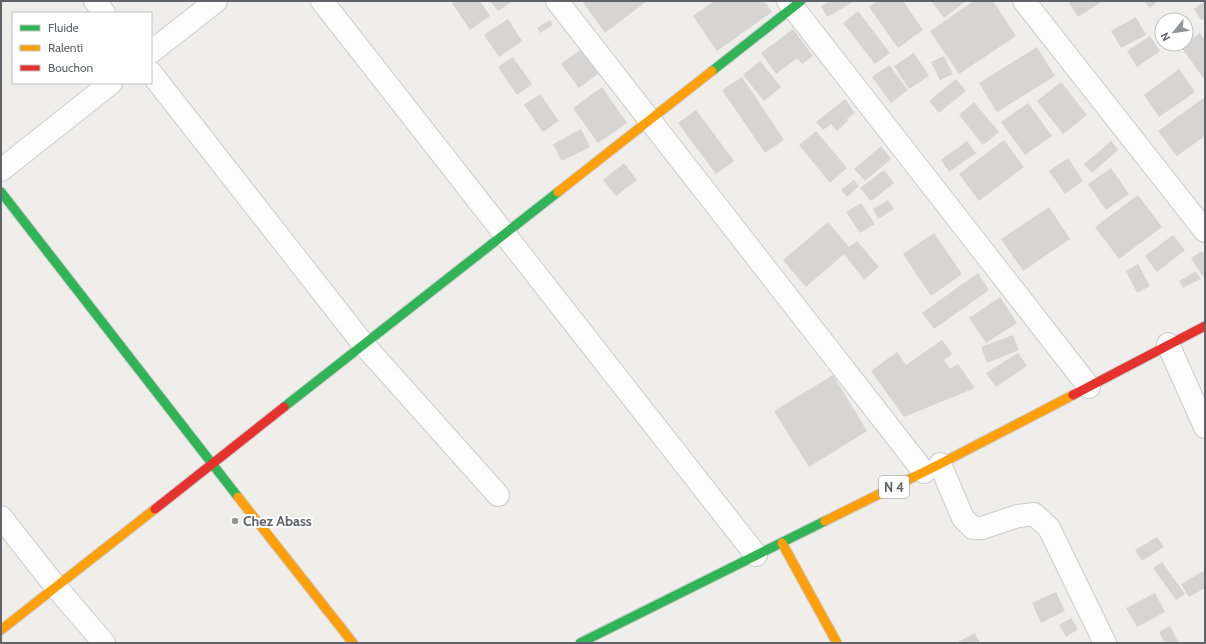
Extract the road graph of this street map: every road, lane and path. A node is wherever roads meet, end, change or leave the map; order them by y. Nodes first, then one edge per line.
1 (94, 1) edge
2 (216, 1) edge
3 (322, 1) edge
4 (557, 1) edge
5 (1024, 1) edge
6 (794, 3) edge
7 (103, 12) edge
8 (152, 51) edge
9 (152, 74) edge
10 (110, 84) edge
11 (650, 120) junction
12 (1, 170) edge
13 (1, 192) edge
14 (1205, 231) edge
15 (504, 234) junction
16 (1205, 326) edge
17 (1168, 344) junction
18 (364, 345) junction
19 (1089, 387) junction
20 (1205, 427) edge
21 (212, 464) junction
22 (932, 468) junction
23 (498, 495) dead end
24 (1, 517) edge
25 (782, 543) junction
26 (756, 555) junction
27 (56, 587) junction
28 (1, 630) edge
29 (104, 643) edge
30 (352, 643) edge
31 (580, 643) edge
32 (837, 643) edge
33 (1105, 643) edge

1 - 7 street
2 - 8 street
3 - 15 street
4 - 11 street
5 - 14 street
6 - 11 street
6 - 19 street
9 - 18 street
10 - 12 street
11 - 15 street
11 - 22 street
13 - 21 street
15 - 18 street
15 - 26 street
16 - 17 street, N 4
17 - 19 street, N 4
17 - 20 street
18 - 21 street
18 - 23 street
19 - 22 street, N 4
21 - 27 street
21 - 30 street
22 - 25 street, N 4
22 - 33 street
24 - 27 street
25 - 26 street, N 4
25 - 32 street
26 - 31 street, N 4
27 - 28 street
27 - 29 street

